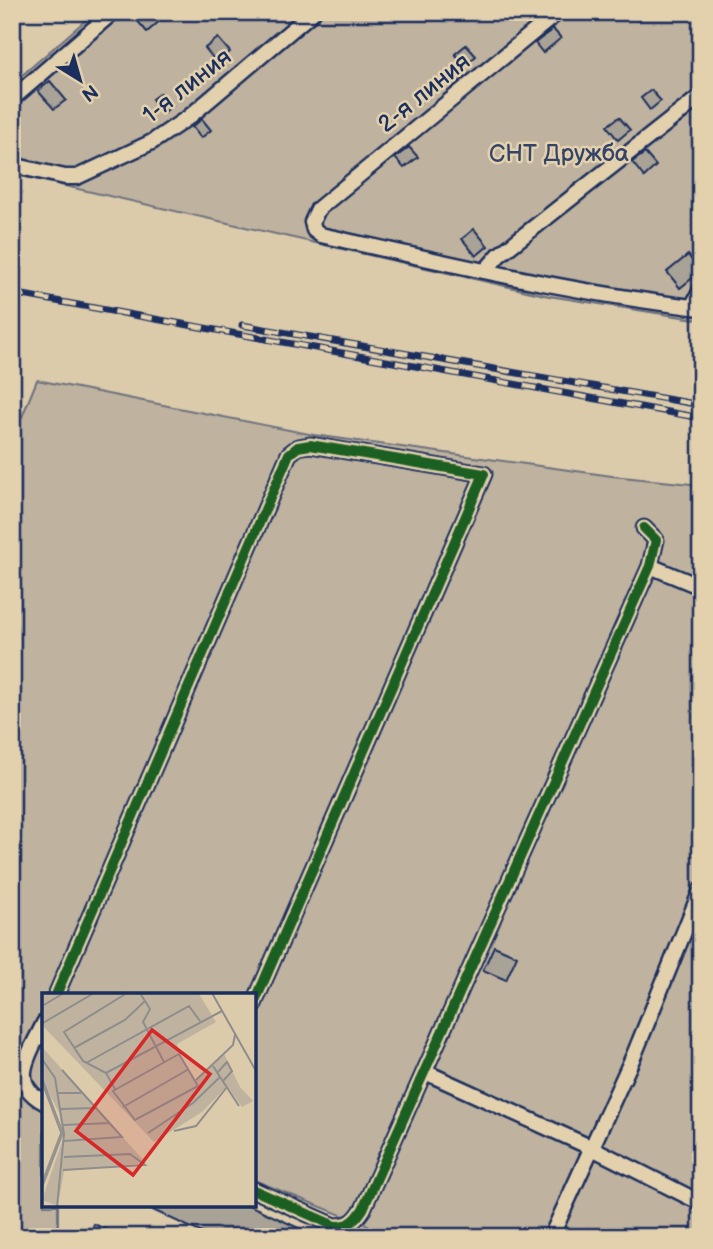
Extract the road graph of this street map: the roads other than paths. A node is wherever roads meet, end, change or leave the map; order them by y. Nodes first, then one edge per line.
1 (113, 12) edge
2 (313, 12) edge
3 (558, 12) edge
4 (701, 96) edge
5 (12, 99) edge
6 (12, 165) edge
7 (485, 271) junction
8 (701, 290) edge
9 (696, 307) edge
10 (644, 528) dead end
11 (650, 566) junction
12 (701, 587) edge
13 (701, 890) edge
14 (57, 993) edge
15 (256, 999) edge
16 (42, 1028) edge
17 (425, 1072) junction
18 (42, 1101) edge
19 (592, 1148) junction
20 (256, 1191) edge
21 (701, 1203) edge
22 (551, 1237) edge

1 - 5 street
2 - 6 street, 1-я линия
3 - 7 street, 2-я линия
4 - 7 street
7 - 9 street
8 - 9 street
10 - 11 street
11 - 12 street
11 - 17 street
13 - 19 street
14 - 15 street
16 - 18 street
17 - 19 street
17 - 20 street
19 - 21 street
19 - 22 street

